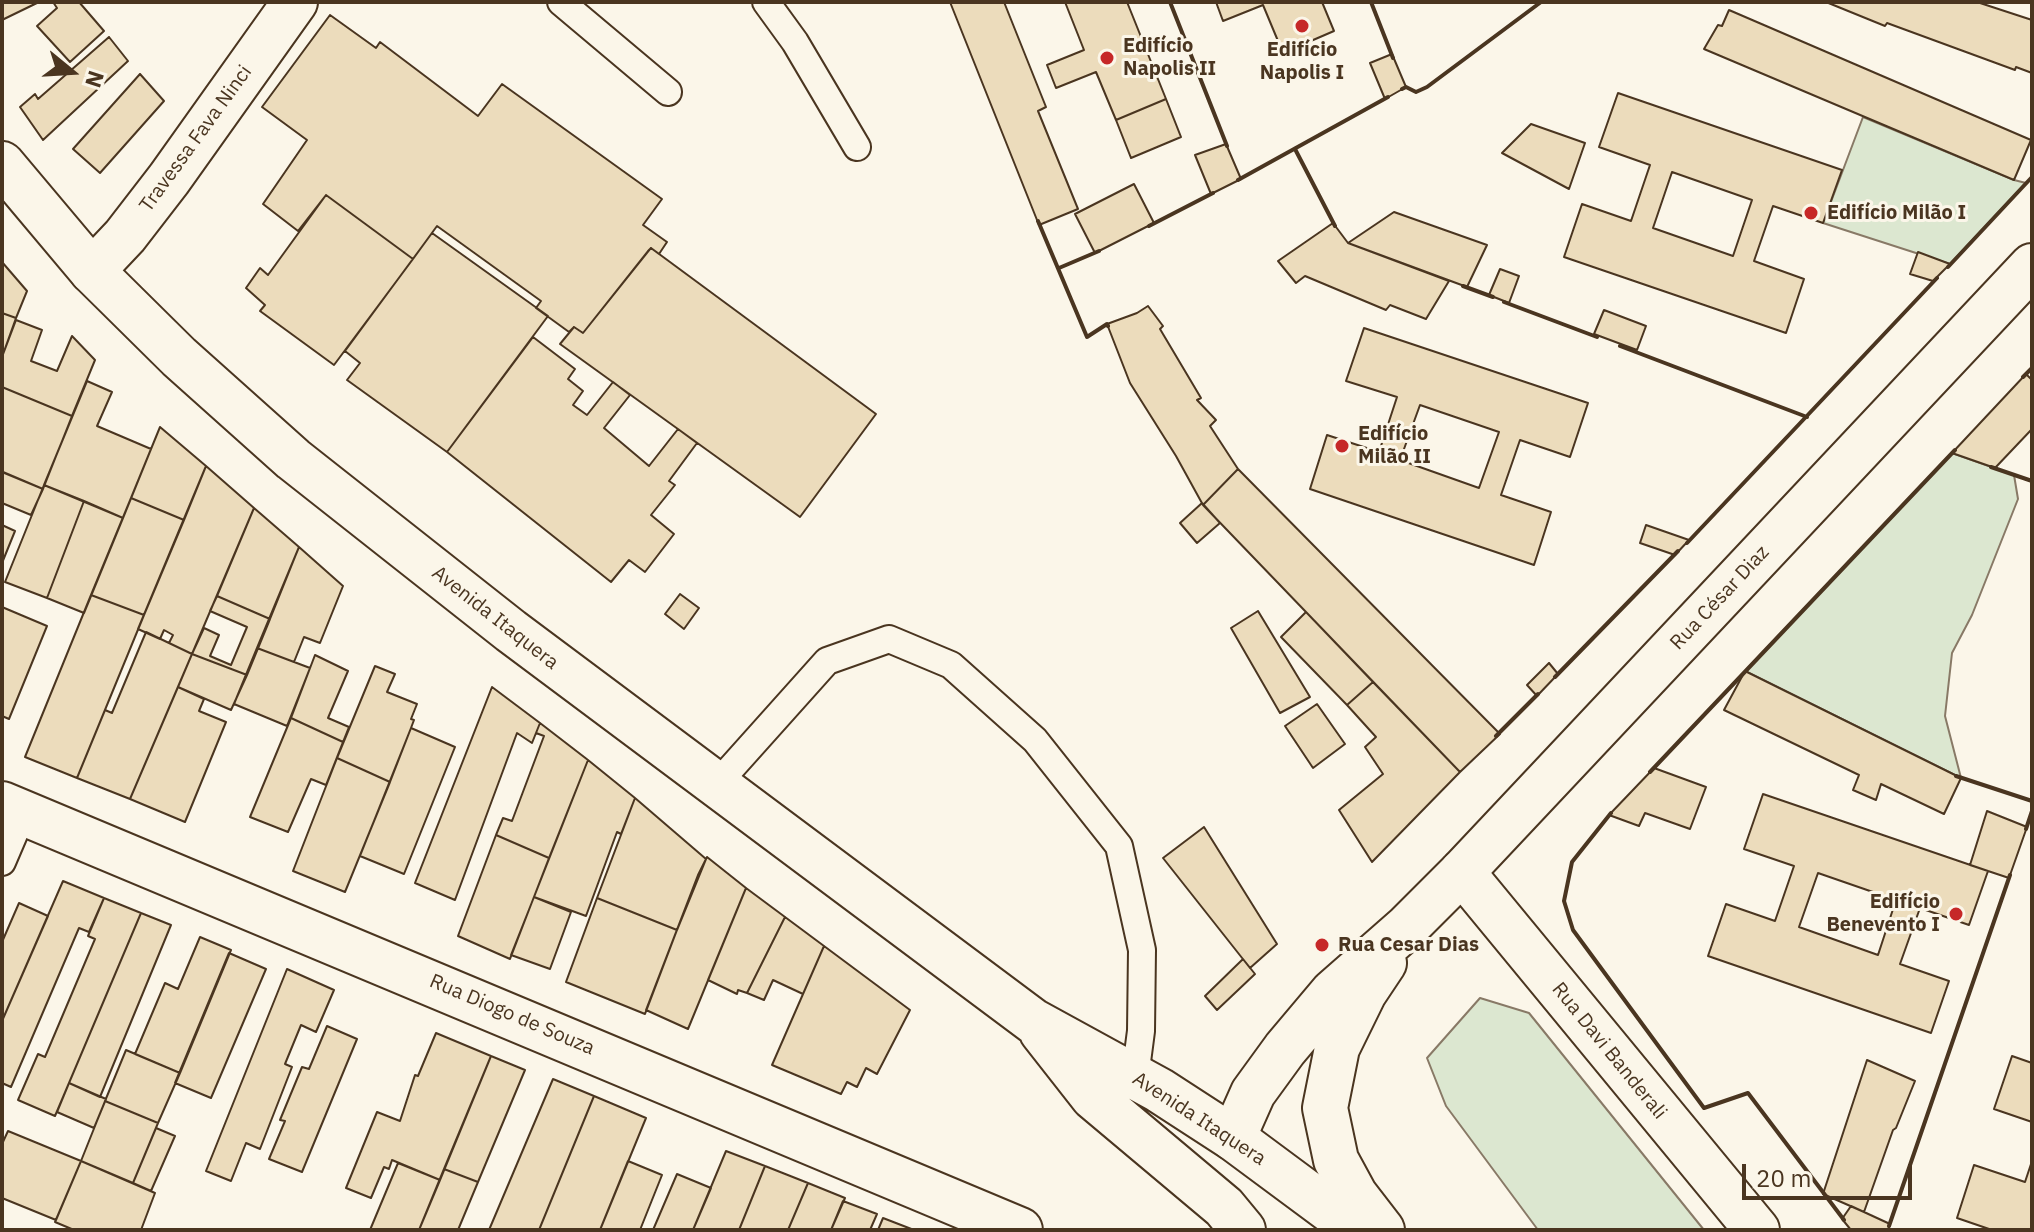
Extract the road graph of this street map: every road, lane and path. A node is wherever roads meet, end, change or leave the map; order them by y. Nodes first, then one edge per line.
1 (295, 2) edge
2 (561, 2) edge
3 (766, 2) edge
4 (668, 92) dead end
5 (857, 147) dead end
6 (2, 164) edge
7 (2032, 266) edge
8 (92, 271) junction
9 (716, 785) junction
10 (13, 808) edge
11 (2, 862) edge
12 (1462, 872) junction
13 (1407, 927) junction
14 (1033, 1021) junction
15 (1135, 1077) junction
16 (1233, 1138) junction
17 (1234, 1219) edge
18 (1020, 1230) edge
19 (1357, 1230) edge
20 (1382, 1230) edge
21 (1757, 1230) edge

1 - 8 street, Travessa Fava Ninci
2 - 4 lane
3 - 5 lane
6 - 8 street, Avenida Itaquera
7 - 12 street, Rua César Diaz
8 - 9 street, Avenida Itaquera
9 - 14 street, Avenida Itaquera
9 - 15 lane
10 - 11 lane
10 - 18 street, Rua Diogo de Souza
12 - 13 street, Rua César Diaz
12 - 21 street, Rua Davi Banderali
13 - 16 street, Rua César Diaz
13 - 20 street, Rua César Diaz
14 - 15 street, Avenida Itaquera
14 - 17 street, Avenida Itaquera
15 - 16 street, Avenida Itaquera
16 - 17 street, Rua César Diaz
16 - 19 street, Avenida Itaquera

